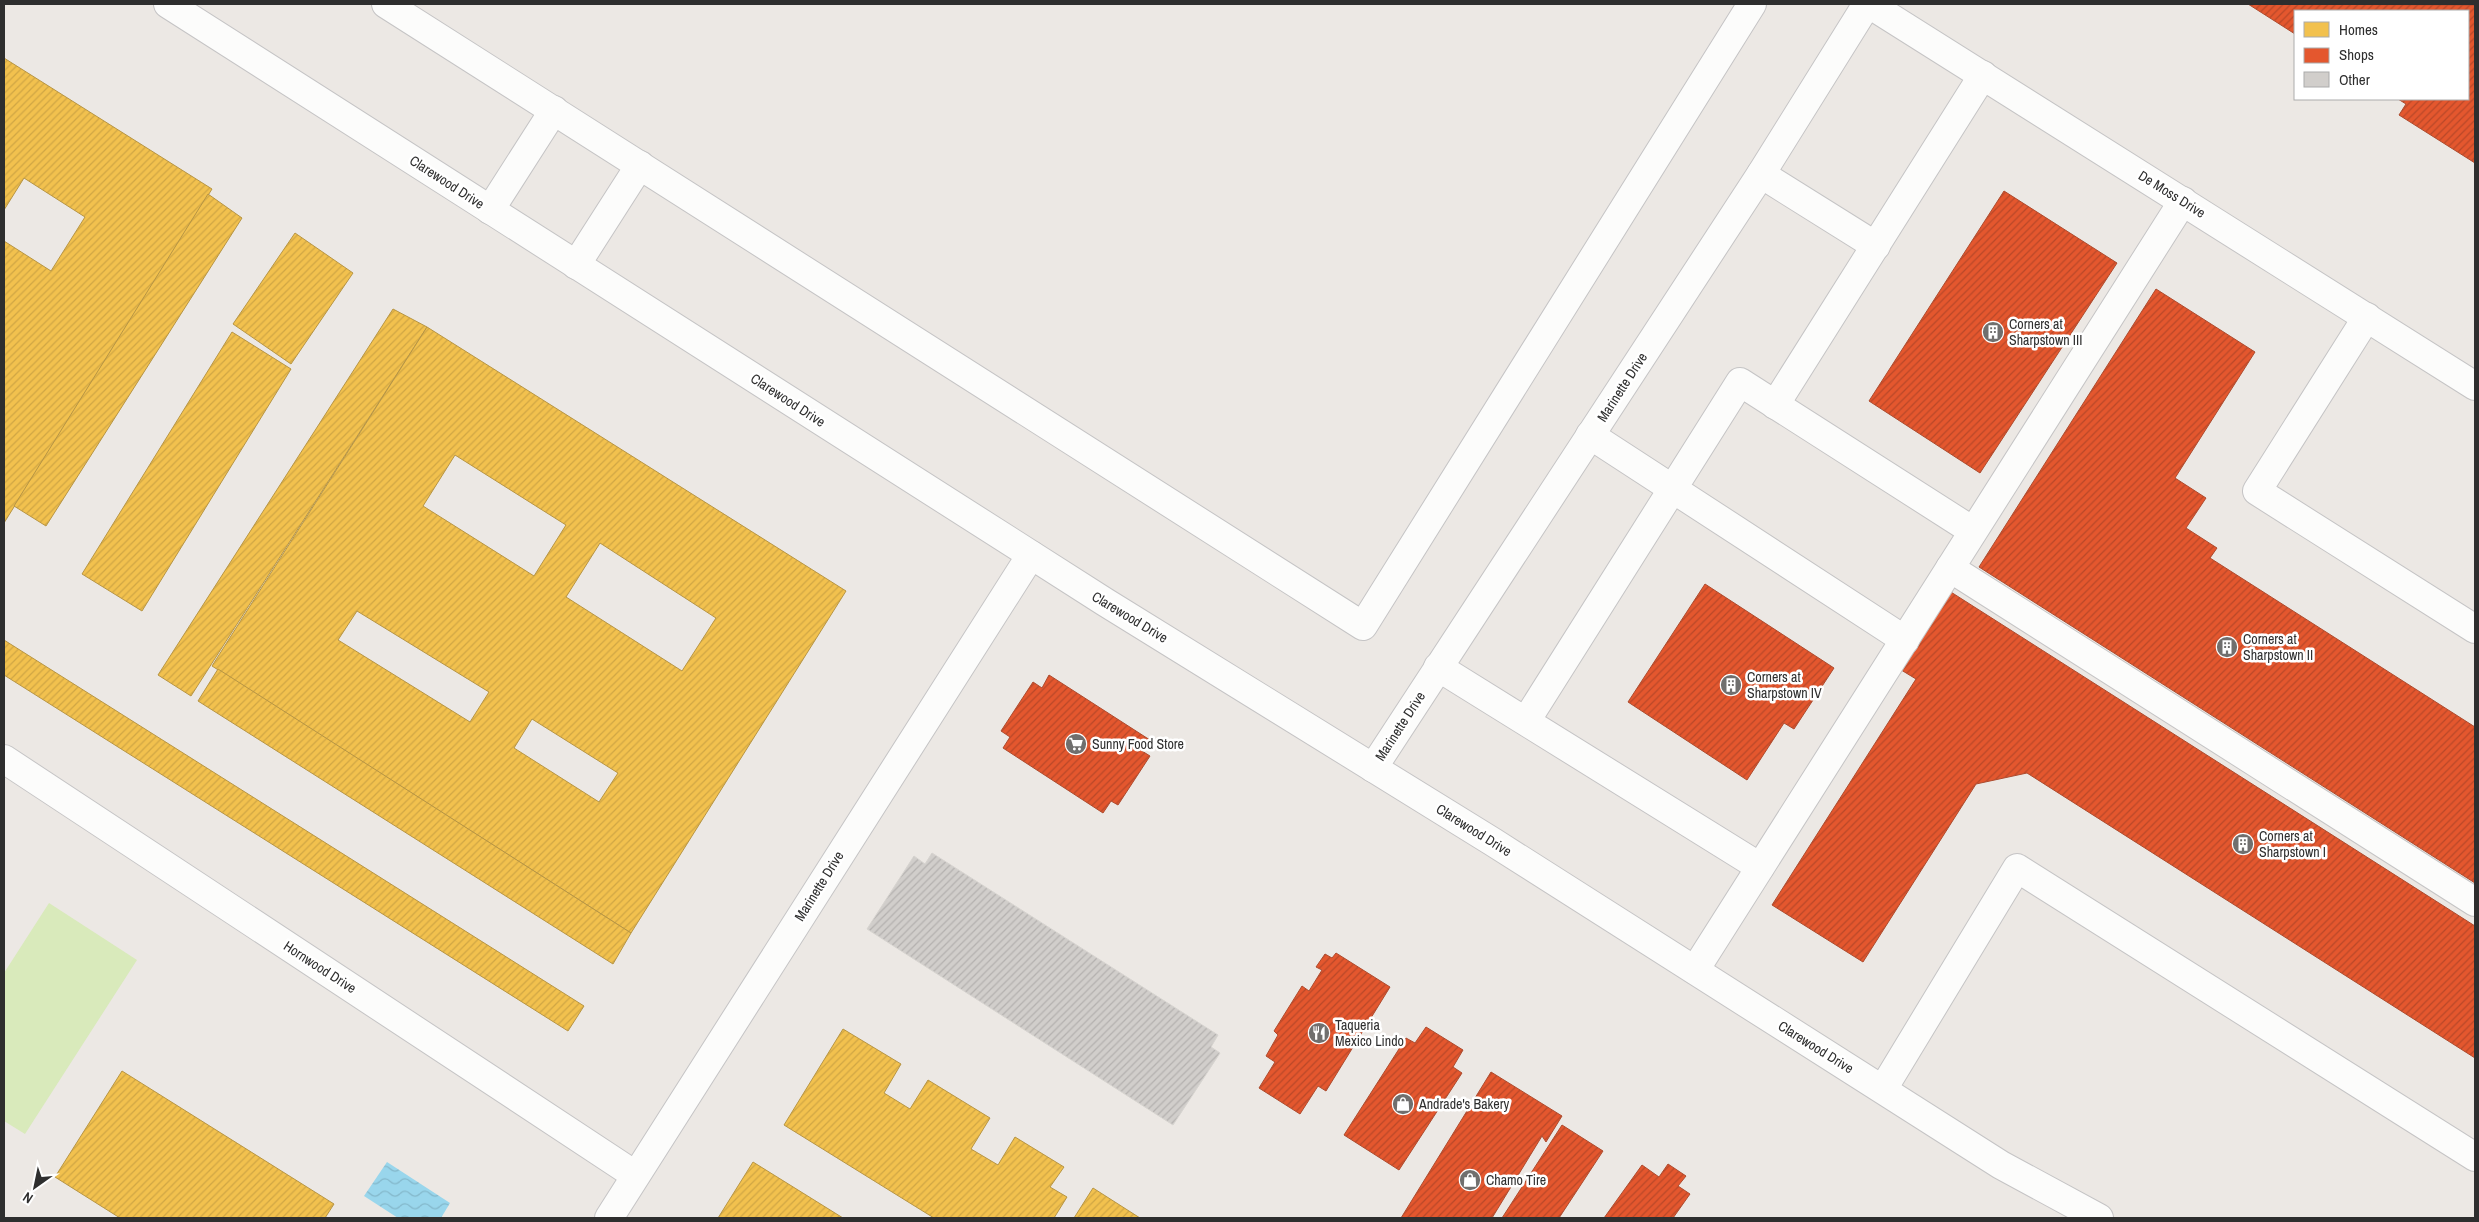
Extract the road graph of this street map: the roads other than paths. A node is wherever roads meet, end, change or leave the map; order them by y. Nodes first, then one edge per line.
1 (168, 4) edge
2 (386, 4) edge
3 (1752, 4) edge
4 (1868, 4) edge
5 (1983, 75) junction
6 (554, 110) junction
7 (640, 165) junction
8 (1760, 174) junction
9 (2183, 201) junction
10 (490, 210) junction
11 (1876, 246) junction
12 (576, 265) junction
13 (2367, 317) junction
14 (2475, 386) edge
15 (1776, 405) junction
16 (1590, 435) junction
17 (1674, 487) junction
18 (1973, 532) junction
19 (1031, 554) junction
20 (1950, 568) junction
21 (2475, 629) edge
22 (1905, 640) junction
23 (1438, 667) junction
24 (1526, 721) junction
25 (4, 759) edge
26 (1373, 768) junction
27 (1760, 867) junction
28 (2475, 902) edge
29 (1695, 970) junction
30 (1883, 1089) junction
31 (2475, 1157) edge
32 (635, 1175) junction
33 (609, 1218) edge
34 (2099, 1218) edge

1 - 10 street, Clarewood Drive
2 - 6 street
3 - 7 street
4 - 5 street, De Moss Drive
4 - 8 street, Marinette Drive
5 - 9 street, De Moss Drive
5 - 11 street
6 - 7 street
6 - 10 street
7 - 12 street
8 - 11 street
8 - 16 street, Marinette Drive
9 - 13 street, De Moss Drive
9 - 18 street
10 - 12 street, Clarewood Drive
11 - 15 street
12 - 19 street, Clarewood Drive
13 - 14 street, De Moss Drive
13 - 21 street
15 - 17 street
15 - 18 street
16 - 17 street
16 - 23 street, Marinette Drive
17 - 22 street
17 - 24 street
18 - 20 street
19 - 26 street, Clarewood Drive
19 - 32 street, Marinette Drive
20 - 22 street
20 - 28 street
22 - 27 street
23 - 24 street
23 - 26 street, Marinette Drive
24 - 27 street
25 - 32 street, Hornwood Drive
26 - 29 street, Clarewood Drive
27 - 29 street
29 - 30 street, Clarewood Drive
30 - 31 street
30 - 34 street, Clarewood Drive
32 - 33 street, Marinette Drive

